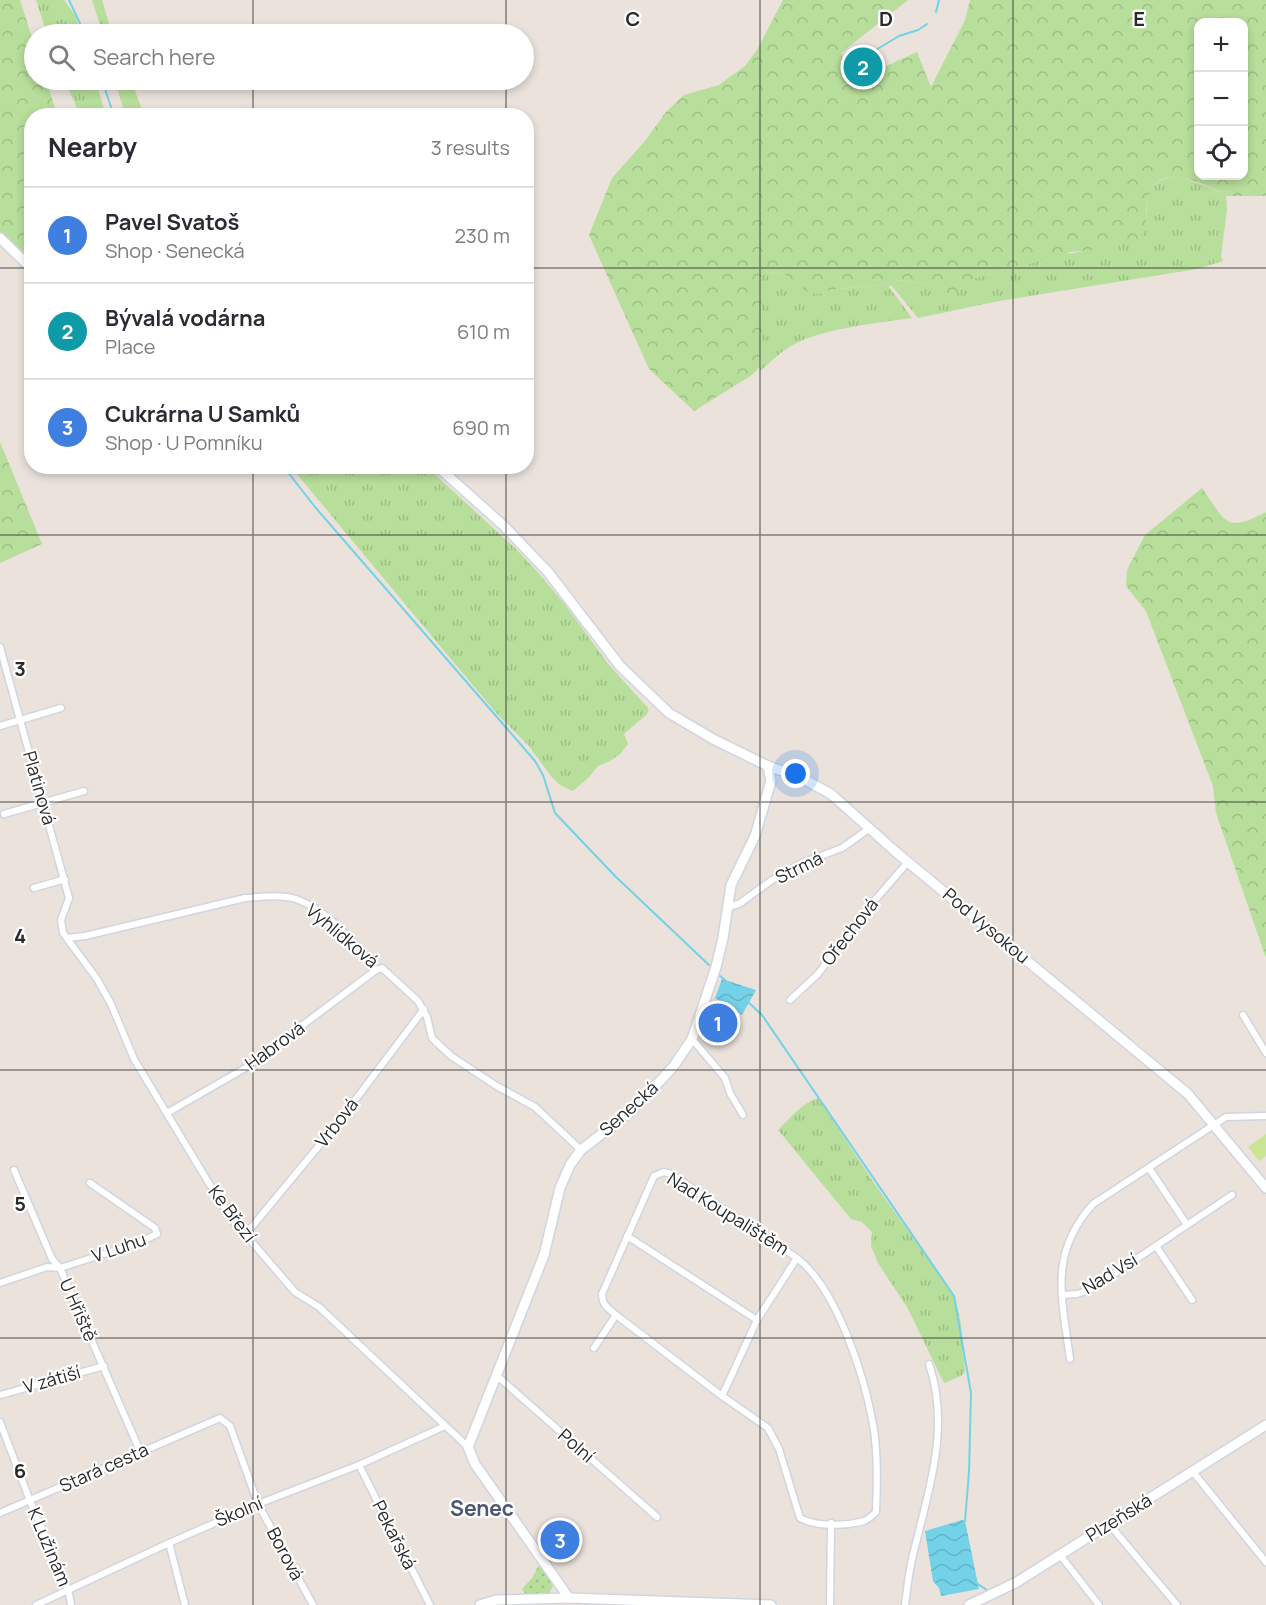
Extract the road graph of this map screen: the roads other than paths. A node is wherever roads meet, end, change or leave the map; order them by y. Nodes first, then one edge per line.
1 (0, 238) edge
2 (24, 261) edge
3 (446, 474) edge
4 (0, 647) edge
5 (61, 708) dead end
6 (20, 720) junction
7 (0, 726) edge
8 (768, 766) junction
9 (84, 791) dead end
10 (43, 803) junction
11 (4, 814) dead end
12 (870, 828) junction
13 (908, 862) junction
14 (65, 879) junction
15 (34, 888) dead end
16 (728, 907) junction
17 (61, 928) joint
18 (67, 938) junction
19 (376, 970) junction
20 (790, 1000) dead end
21 (424, 1009) junction
22 (1243, 1015) dead end
23 (692, 1039) junction
24 (1266, 1053) edge
25 (167, 1113) junction
26 (743, 1115) dead end
27 (1266, 1116) edge
28 (1214, 1124) junction
29 (581, 1150) junction
30 (1149, 1168) junction
31 (14, 1170) dead end
32 (90, 1183) dead end
33 (1266, 1188) edge
34 (1232, 1195) dead end
35 (1187, 1225) junction
36 (246, 1234) junction
37 (627, 1236) junction
38 (1156, 1246) junction
39 (797, 1258) junction
40 (60, 1268) junction
41 (0, 1283) edge
42 (1062, 1295) junction
43 (1192, 1300) dead end
44 (616, 1315) junction
45 (757, 1320) junction
46 (594, 1348) dead end
47 (1070, 1359) dead end
48 (929, 1364) dead end
49 (104, 1366) junction
50 (496, 1376) junction
51 (0, 1395) edge
52 (722, 1396) junction
53 (0, 1422) edge
54 (207, 1423) joint
55 (1266, 1425) edge
56 (445, 1426) junction
57 (468, 1447) junction
58 (140, 1451) junction
59 (359, 1466) junction
60 (1193, 1472) junction
61 (30, 1501) junction
62 (258, 1504) junction
63 (0, 1513) edge
64 (657, 1517) dead end
65 (831, 1523) junction
66 (1110, 1524) junction
67 (169, 1543) junction
68 (1060, 1555) junction
69 (1266, 1562) edge
70 (68, 1589) junction
71 (569, 1598) junction
72 (36, 1605) edge
73 (71, 1605) edge
74 (185, 1605) edge
75 (313, 1605) edge
76 (430, 1605) edge
77 (480, 1605) edge
78 (771, 1605) edge
79 (830, 1605) edge
80 (905, 1605) edge
81 (969, 1605) edge
82 (1099, 1605) edge
83 (1177, 1605) edge

1 - 2 street
3 - 8 street, Pod Vysokou
4 - 6 street, Platinová
5 - 6 street
6 - 7 street
6 - 10 street, Platinová
8 - 12 street, Pod Vysokou
8 - 16 street, Senecká
9 - 10 street
10 - 11 street
10 - 14 street, Platinová
12 - 13 street, Pod Vysokou
12 - 16 street, Strmá
13 - 20 street, Ořechová
13 - 28 street, Pod Vysokou
14 - 15 street
14 - 17 street, Platinová
16 - 23 street, Senecká
17 - 18 street, Ke Březí
18 - 19 street, Vyhlídková
18 - 25 street, Ke Březí
19 - 21 street, Vyhlídková
19 - 25 street, Habrová
21 - 29 street, Vyhlídková
21 - 36 street, Vrbová
22 - 24 street
23 - 26 street
23 - 29 street, Senecká
25 - 36 street, Ke Březí
27 - 28 street, Nad Vsí
28 - 30 street, Nad Vsí
28 - 33 street, Pod Vysokou
29 - 50 street, Senecká
30 - 35 street
30 - 42 street, Nad Vsí
31 - 40 street, U Hřiště
32 - 40 street, V Luhu
34 - 35 street, Nad Vsí
35 - 38 street, Nad Vsí
36 - 56 street, Ke Březí
37 - 39 street, Nad Koupalištěm
37 - 44 street, Nad Koupalištěm
37 - 45 street
38 - 42 street, Nad Vsí
38 - 43 street, Nad Vsí
39 - 45 street, Nad Koupalištěm
39 - 65 street, Nad Koupalištěm
40 - 41 street, V Luhu
40 - 49 street, U Hřiště
42 - 47 street, Nad Vsí
44 - 46 street
44 - 52 street, Nad Koupalištěm
45 - 52 street, Nad Koupalištěm
48 - 80 street
49 - 51 street, V zátiší
49 - 58 street, U Hřiště
50 - 57 street, Senecká
50 - 64 street, Polní
52 - 65 street, Nad Koupalištěm
53 - 61 street, K Lužinám
54 - 58 street, Stará cesta
54 - 62 street, Borová
55 - 60 street, Plzeňská
56 - 57 street, Ke Březí
56 - 59 street, Školní
57 - 71 street
58 - 61 street, Stará cesta
59 - 62 street, Školní
59 - 76 street, Pekařská
60 - 66 street, Plzeňská
60 - 69 street
61 - 63 street, Stará cesta
61 - 70 street, K Lužinám
62 - 67 street, Školní
62 - 75 street, Borová
65 - 79 street
66 - 68 street, Plzeňská
66 - 83 street
67 - 70 street, Školní
67 - 74 street
68 - 81 street, Plzeňská
68 - 82 street
70 - 72 street, Školní
70 - 73 street, K Lužinám
71 - 77 street
71 - 78 street

